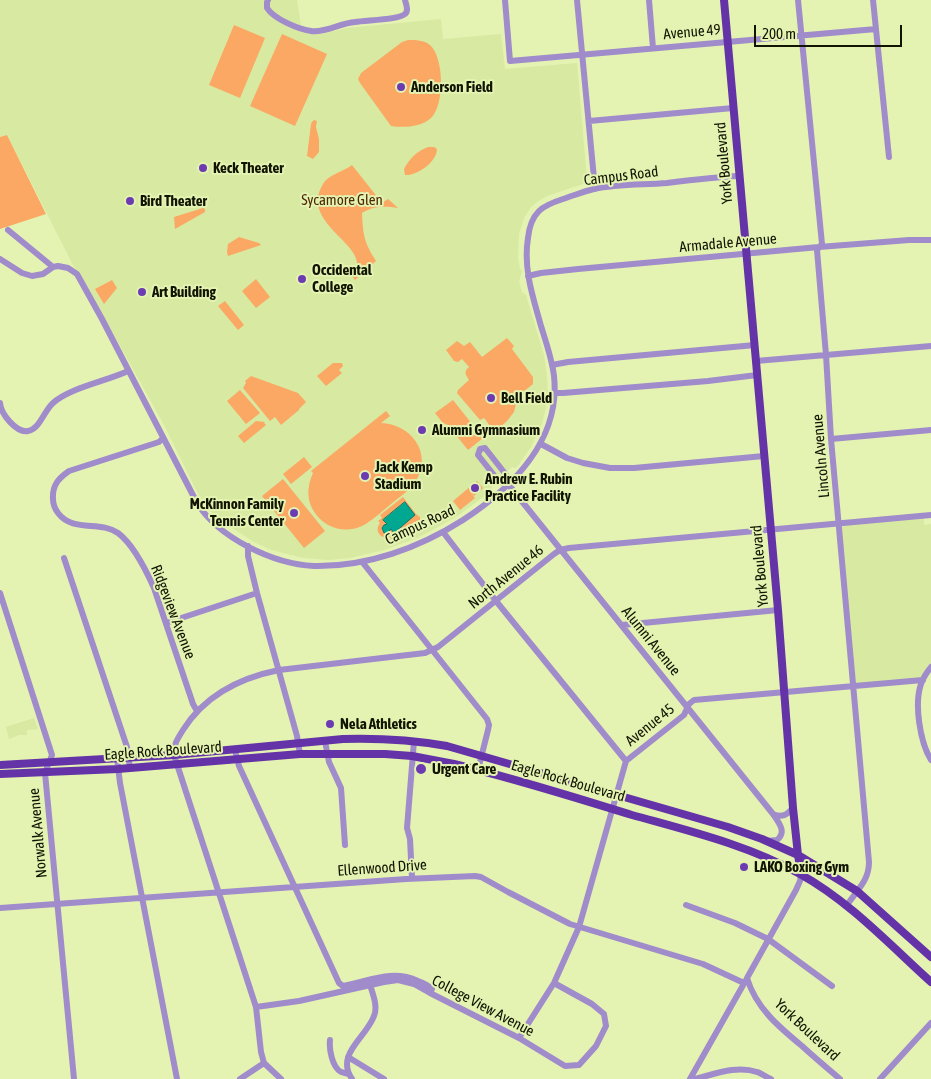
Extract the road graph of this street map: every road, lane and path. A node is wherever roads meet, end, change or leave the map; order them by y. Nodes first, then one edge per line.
1 (268, 0) edge
2 (405, 0) edge
3 (505, 0) edge
4 (577, 0) edge
5 (649, 0) edge
6 (724, 0) edge
7 (798, 0) edge
8 (873, 0) edge
9 (876, 29) junction
10 (801, 36) junction
11 (728, 42) junction
12 (653, 48) junction
13 (582, 55) junction
14 (733, 108) junction
15 (589, 121) junction
16 (889, 157) dead end
17 (739, 176) junction
18 (595, 189) junction
19 (8, 230) dead end
20 (931, 240) edge
21 (819, 247) junction
22 (746, 254) junction
23 (0, 259) edge
24 (53, 267) junction
25 (528, 276) junction
26 (755, 345) junction
27 (931, 346) edge
28 (826, 355) junction
29 (756, 361) junction
30 (552, 365) junction
31 (128, 370) junction
32 (758, 375) junction
33 (554, 393) junction
34 (0, 403) edge
35 (931, 430) edge
36 (163, 438) junction
37 (831, 439) junction
38 (540, 444) junction
39 (764, 456) junction
40 (508, 484) junction
41 (931, 515) edge
42 (839, 524) junction
43 (771, 530) junction
44 (443, 532) junction
45 (248, 546) junction
46 (560, 550) junction
47 (64, 558) dead end
48 (363, 563) junction
49 (0, 593) edge
50 (257, 594) junction
51 (496, 601) junction
52 (778, 610) junction
53 (166, 623) junction
54 (622, 624) junction
55 (432, 650) junction
56 (931, 668) edge
57 (279, 670) junction
58 (923, 680) junction
59 (853, 686) junction
60 (784, 692) junction
61 (688, 706) junction
62 (197, 711) junction
63 (325, 741) junction
64 (414, 741) junction
65 (299, 743) junction
66 (235, 750) junction
67 (300, 754) junction
68 (327, 754) junction
69 (174, 755) junction
70 (412, 756) junction
71 (481, 756) junction
72 (129, 757) junction
73 (117, 758) junction
74 (237, 760) junction
75 (931, 760) edge
76 (626, 761) junction
77 (50, 762) junction
78 (176, 764) junction
79 (0, 765) edge
80 (130, 768) junction
81 (118, 769) junction
82 (478, 770) junction
83 (45, 773) junction
84 (0, 774) edge
85 (617, 794) junction
86 (793, 808) junction
87 (612, 809) junction
88 (774, 814) junction
89 (752, 835) junction
90 (762, 839) junction
91 (345, 845) dead end
92 (748, 850) junction
93 (798, 855) junction
94 (801, 874) junction
95 (412, 878) junction
96 (296, 887) junction
97 (857, 891) junction
98 (218, 893) junction
99 (142, 898) junction
100 (57, 904) junction
101 (686, 905) dead end
102 (847, 905) junction
103 (0, 908) edge
104 (579, 927) junction
105 (768, 939) junction
106 (931, 956) edge
107 (746, 981) junction
108 (931, 982) edge
109 (554, 983) junction
110 (370, 985) junction
111 (832, 986) dead end
112 (430, 993) junction
113 (256, 1007) junction
114 (931, 1023) edge
115 (519, 1038) junction
116 (330, 1040) dead end
117 (348, 1057) junction
118 (264, 1062) junction
119 (350, 1077) edge
120 (74, 1079) edge
121 (177, 1079) edge
122 (240, 1079) edge
123 (281, 1079) edge
124 (384, 1079) edge
125 (690, 1079) edge
126 (695, 1079) edge
127 (771, 1079) edge
128 (840, 1079) edge
129 (880, 1079) edge

1 - 2 street
3 - 13 street, Avenue 49
4 - 13 street
5 - 12 street
6 - 11 main road, York Boulevard
7 - 10 street, Lincoln Avenue
8 - 9 street
9 - 10 street, Avenue 49
9 - 16 street
10 - 11 street, Avenue 49
10 - 21 street, Lincoln Avenue
11 - 12 street, Avenue 49
11 - 14 main road, York Boulevard
12 - 13 street, Avenue 49
13 - 15 street
14 - 15 street
14 - 17 main road, York Boulevard
15 - 18 street
17 - 18 street, Campus Road
17 - 22 main road, York Boulevard
18 - 25 street, Campus Road
19 - 24 street, Campus Road
20 - 21 street, Armadale Avenue
21 - 22 street, Armadale Avenue
21 - 28 street, Lincoln Avenue
22 - 25 street, Armadale Avenue
22 - 26 main road, York Boulevard
23 - 24 street
24 - 31 street, Campus Road
25 - 30 street, Campus Road
26 - 29 main road, York Boulevard
26 - 30 street
27 - 28 street
28 - 29 street
28 - 37 street, Lincoln Avenue
29 - 32 main road, York Boulevard
30 - 33 street, Campus Road
31 - 34 street
31 - 36 street, Campus Road
32 - 33 street
32 - 39 main road, York Boulevard
33 - 38 street, Campus Road
35 - 37 street
36 - 45 street, Campus Road
36 - 53 street, Ridgeview Avenue
37 - 42 street, Lincoln Avenue
38 - 39 street
38 - 40 street, Campus Road
39 - 43 main road, York Boulevard
40 - 40 street, Alumni Avenue
40 - 44 street, Campus Road
40 - 46 street, Alumni Avenue
41 - 42 street, North Avenue 46
42 - 43 street, North Avenue 46
42 - 59 street, Lincoln Avenue
43 - 46 street, North Avenue 46
43 - 52 main road, York Boulevard
44 - 48 street, Campus Road
44 - 51 street
45 - 48 street, Campus Road
45 - 50 street
46 - 51 street, North Avenue 46
46 - 54 street, Alumni Avenue
47 - 72 street
48 - 55 street
49 - 77 street
50 - 53 street
50 - 57 street
51 - 55 street, North Avenue 46
51 - 76 street
52 - 54 street
52 - 60 main road, York Boulevard
53 - 62 street, Ridgeview Avenue
54 - 61 street, Alumni Avenue
55 - 57 street, North Avenue 46
55 - 71 street
56 - 58 street
57 - 62 street, North Avenue 46
57 - 65 street
58 - 59 street, Avenue 45
58 - 75 street
59 - 60 street, Avenue 45
59 - 97 street, Lincoln Avenue
60 - 61 street, Avenue 45
60 - 86 main road, York Boulevard
61 - 76 street, Avenue 45
61 - 88 street, Alumni Avenue
62 - 69 street, North Avenue 46
63 - 64 main road, Eagle Rock Boulevard
63 - 65 main road, Eagle Rock Boulevard
63 - 68 street
64 - 70 street
64 - 71 main road, Eagle Rock Boulevard
65 - 66 main road, Eagle Rock Boulevard
65 - 67 street
66 - 69 main road, Eagle Rock Boulevard
66 - 74 street
67 - 68 main road, Eagle Rock Boulevard
67 - 74 main road, Eagle Rock Boulevard
68 - 70 main road, Eagle Rock Boulevard
68 - 91 street
69 - 72 main road, Eagle Rock Boulevard
69 - 78 street
70 - 82 main road, Eagle Rock Boulevard
70 - 95 street
71 - 82 street
71 - 85 main road, Eagle Rock Boulevard
72 - 73 main road, Eagle Rock Boulevard
72 - 80 street
73 - 77 main road, Eagle Rock Boulevard
73 - 81 street
74 - 78 main road, Eagle Rock Boulevard
74 - 96 street
76 - 85 street, Avenue 45
77 - 79 main road, Eagle Rock Boulevard
77 - 83 street, Norwalk Avenue
78 - 80 main road, Eagle Rock Boulevard
78 - 98 street
80 - 81 main road, Eagle Rock Boulevard
81 - 83 main road, Eagle Rock Boulevard
81 - 99 street
82 - 87 main road, Eagle Rock Boulevard
83 - 84 main road, Eagle Rock Boulevard
83 - 100 street, Norwalk Avenue
85 - 87 street, Avenue 45
85 - 89 main road, Eagle Rock Boulevard
86 - 88 street
86 - 93 main road, York Boulevard
87 - 92 main road, Eagle Rock Boulevard
87 - 104 street, Avenue 45
88 - 90 street, Alumni Avenue
89 - 90 main road, Eagle Rock Boulevard
89 - 92 main road
90 - 93 main road, Eagle Rock Boulevard
92 - 94 main road, Eagle Rock Boulevard
93 - 94 main road, York Boulevard
93 - 97 main road, Eagle Rock Boulevard
94 - 102 main road, Eagle Rock Boulevard
94 - 105 street
95 - 96 street, Ellenwood Drive
95 - 104 street, Ellenwood Drive
96 - 98 street, Ellenwood Drive
96 - 112 street
97 - 102 street, Lincoln Avenue
97 - 106 main road, Eagle Rock Boulevard
98 - 99 street, Ellenwood Drive
98 - 113 street
99 - 100 street, Ellenwood Drive
99 - 121 street
100 - 103 street, Ellenwood Drive
100 - 120 street, Norwalk Avenue
101 - 105 street
102 - 108 main road, Eagle Rock Boulevard
104 - 107 street, Ellenwood Drive
104 - 109 street, Avenue 45
105 - 107 street
105 - 111 street
107 - 125 street
107 - 128 street, York Boulevard
109 - 115 street, Avenue 45
109 - 115 street, College View Avenue
110 - 112 street, College View Avenue
110 - 113 street, College View Avenue
110 - 117 street
112 - 115 street, College View Avenue
113 - 118 street
114 - 129 street
116 - 119 street
117 - 119 street
117 - 124 street
118 - 122 street
118 - 123 street
126 - 127 street

